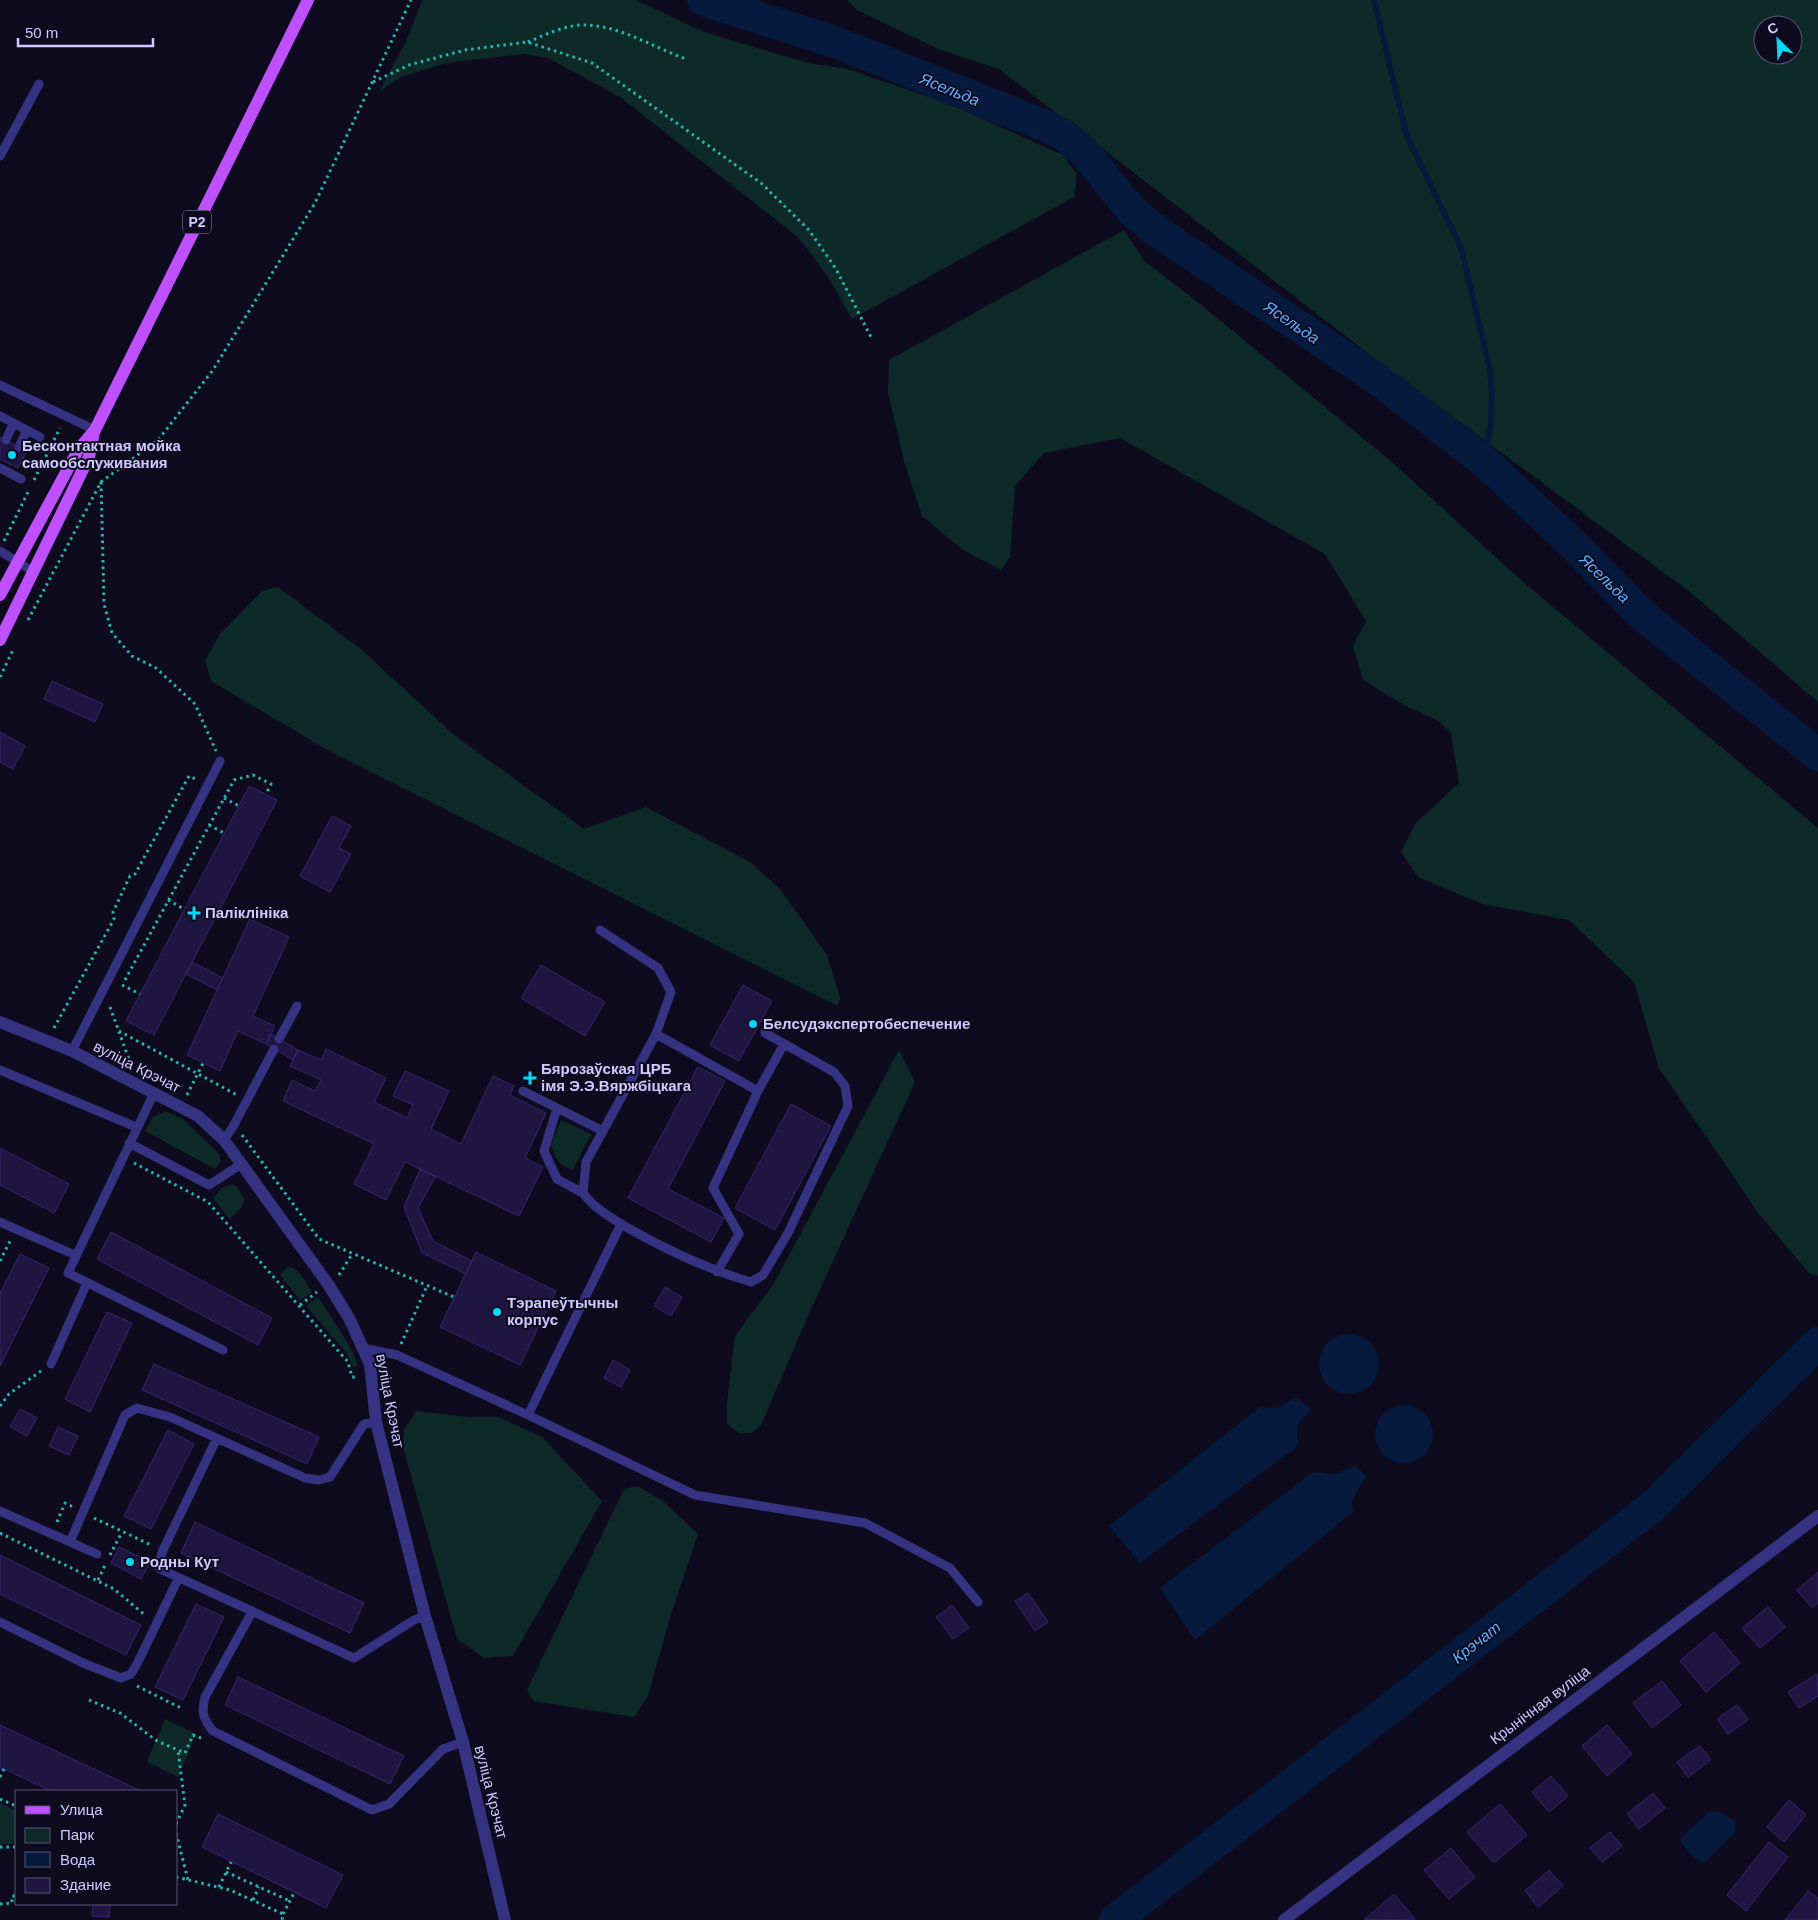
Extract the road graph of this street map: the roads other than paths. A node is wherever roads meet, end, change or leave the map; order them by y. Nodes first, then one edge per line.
1 (308, 0) edge
2 (38, 84) dead end
3 (0, 156) edge
4 (0, 385) edge
5 (0, 416) edge
6 (14, 424) junction
7 (28, 430) junction
8 (95, 430) junction
9 (40, 436) dead end
10 (6, 440) dead end
11 (19, 447) dead end
12 (6, 468) edge
13 (21, 479) dead end
14 (0, 549) edge
15 (17, 562) junction
16 (34, 572) junction
17 (0, 595) edge
18 (0, 640) edge
19 (220, 762) road end
20 (600, 930) dead end
21 (297, 1006) dead end
22 (0, 1022) edge
23 (765, 1033) dead end
24 (656, 1034) junction
25 (279, 1039) dead end
26 (784, 1044) junction
27 (274, 1049) dead end
28 (72, 1052) junction
29 (0, 1070) edge
30 (523, 1091) dead end
31 (758, 1091) junction
32 (154, 1093) junction
33 (557, 1108) junction
34 (136, 1127) junction
35 (603, 1132) junction
36 (224, 1140) junction
37 (128, 1143) junction
38 (240, 1165) junction
39 (583, 1193) junction
40 (0, 1222) edge
41 (621, 1224) junction
42 (75, 1255) junction
43 (717, 1272) junction
44 (87, 1283) junction
45 (363, 1348) junction
46 (223, 1350) dead end
47 (51, 1364) road end
48 (528, 1415) junction
49 (376, 1422) junction
50 (216, 1440) junction
51 (0, 1511) edge
52 (1817, 1516) edge
53 (70, 1542) junction
54 (97, 1554) dead end
55 (178, 1579) junction
56 (978, 1602) dead end
57 (252, 1612) junction
58 (425, 1616) junction
59 (0, 1622) edge
60 (463, 1742) junction
61 (505, 1920) edge
62 (1284, 1920) edge

1 - 8 main road, Р2
2 - 3 lane
4 - 8 lane
5 - 6 lane
6 - 7 lane
6 - 10 lane
7 - 9 lane
7 - 11 lane
8 - 15 main road, Р2
8 - 16 main road, Р2
12 - 13 lane
14 - 15 lane
15 - 16 lane
15 - 17 main road, Р2
16 - 18 main road, Р2
19 - 28 lane
20 - 24 lane
21 - 25 lane
22 - 28 street, вуліца Крэчат
23 - 26 lane
24 - 31 lane
24 - 35 lane
26 - 31 lane
26 - 43 lane
27 - 36 lane
28 - 32 street, вуліца Крэчат
29 - 34 lane
30 - 33 lane
31 - 43 lane
32 - 34 lane
32 - 36 street, вуліца Крэчат
33 - 35 lane
33 - 39 lane
34 - 37 lane
35 - 39 lane
36 - 38 street, вуліца Крэчат
37 - 38 lane
37 - 42 lane
38 - 45 street, вуліца Крэчат
39 - 41 lane
40 - 42 lane
41 - 43 lane
41 - 48 lane
42 - 44 lane
44 - 46 lane
44 - 47 lane
45 - 48 lane
45 - 49 street, вуліца Крэчат
48 - 56 lane
49 - 50 lane
49 - 58 street, вуліца Крэчат
50 - 53 lane
50 - 55 lane
51 - 53 lane
52 - 62 street, Крынічная вуліца
53 - 54 lane
55 - 57 lane
55 - 59 lane
57 - 58 lane
57 - 60 lane
58 - 60 street, вуліца Крэчат
60 - 61 street, вуліца Крэчат

